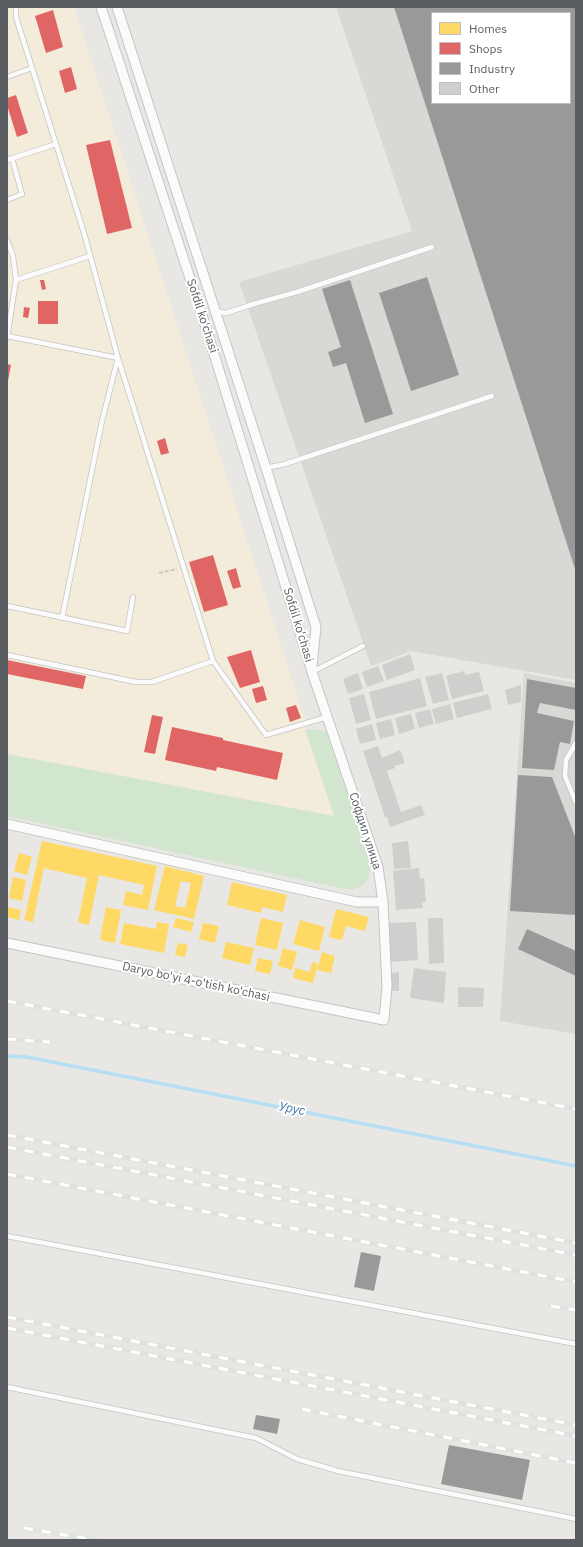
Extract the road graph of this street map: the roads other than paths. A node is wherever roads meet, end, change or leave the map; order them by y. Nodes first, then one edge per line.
1 (16, 7) edge
2 (101, 7) edge
3 (117, 7) edge
4 (32, 68) junction
5 (7, 78) edge
6 (56, 144) junction
7 (9, 159) edge
8 (7, 200) edge
9 (7, 240) edge
10 (432, 247) dead end
11 (90, 256) junction
12 (16, 280) junction
13 (216, 311) junction
14 (202, 315) junction
15 (7, 337) edge
16 (118, 358) junction
17 (492, 396) dead end
18 (266, 468) junction
19 (251, 472) junction
20 (133, 597) dead end
21 (7, 606) edge
22 (62, 618) junction
23 (364, 646) dead end
24 (7, 655) edge
25 (213, 661) junction
26 (312, 672) junction
27 (326, 717) junction
28 (576, 743) edge
29 (576, 803) edge
30 (7, 824) edge
31 (382, 902) junction
32 (7, 943) edge
33 (384, 1020) joint
34 (7, 1236) edge
35 (576, 1344) edge
36 (7, 1387) edge
37 (576, 1519) edge

1 - 4 lane
2 - 14 street, Sofdil ko'chasi
3 - 13 street, Sofdil ko'chasi
4 - 5 lane
4 - 6 lane
6 - 7 lane
6 - 11 lane
7 - 8 lane
9 - 12 lane
10 - 13 lane
11 - 12 lane
11 - 16 lane
12 - 15 lane
13 - 14 street
13 - 18 street, Sofdil ko'chasi
14 - 19 street, Sofdil ko'chasi
15 - 16 lane
16 - 22 lane
16 - 25 lane
17 - 18 lane
18 - 19 street
18 - 26 street, Sofdil ko'chasi
19 - 26 street, Sofdil ko'chasi
20 - 22 lane
21 - 22 lane
23 - 26 lane
24 - 25 lane
25 - 27 lane
26 - 27 street, Софдил улица
27 - 31 street, Софдил улица
28 - 29 lane
30 - 31 street
31 - 33 street, Софдил улица
32 - 33 street, Daryo bo'yi 4-o'tish ko'chasi
34 - 35 lane
36 - 37 lane

